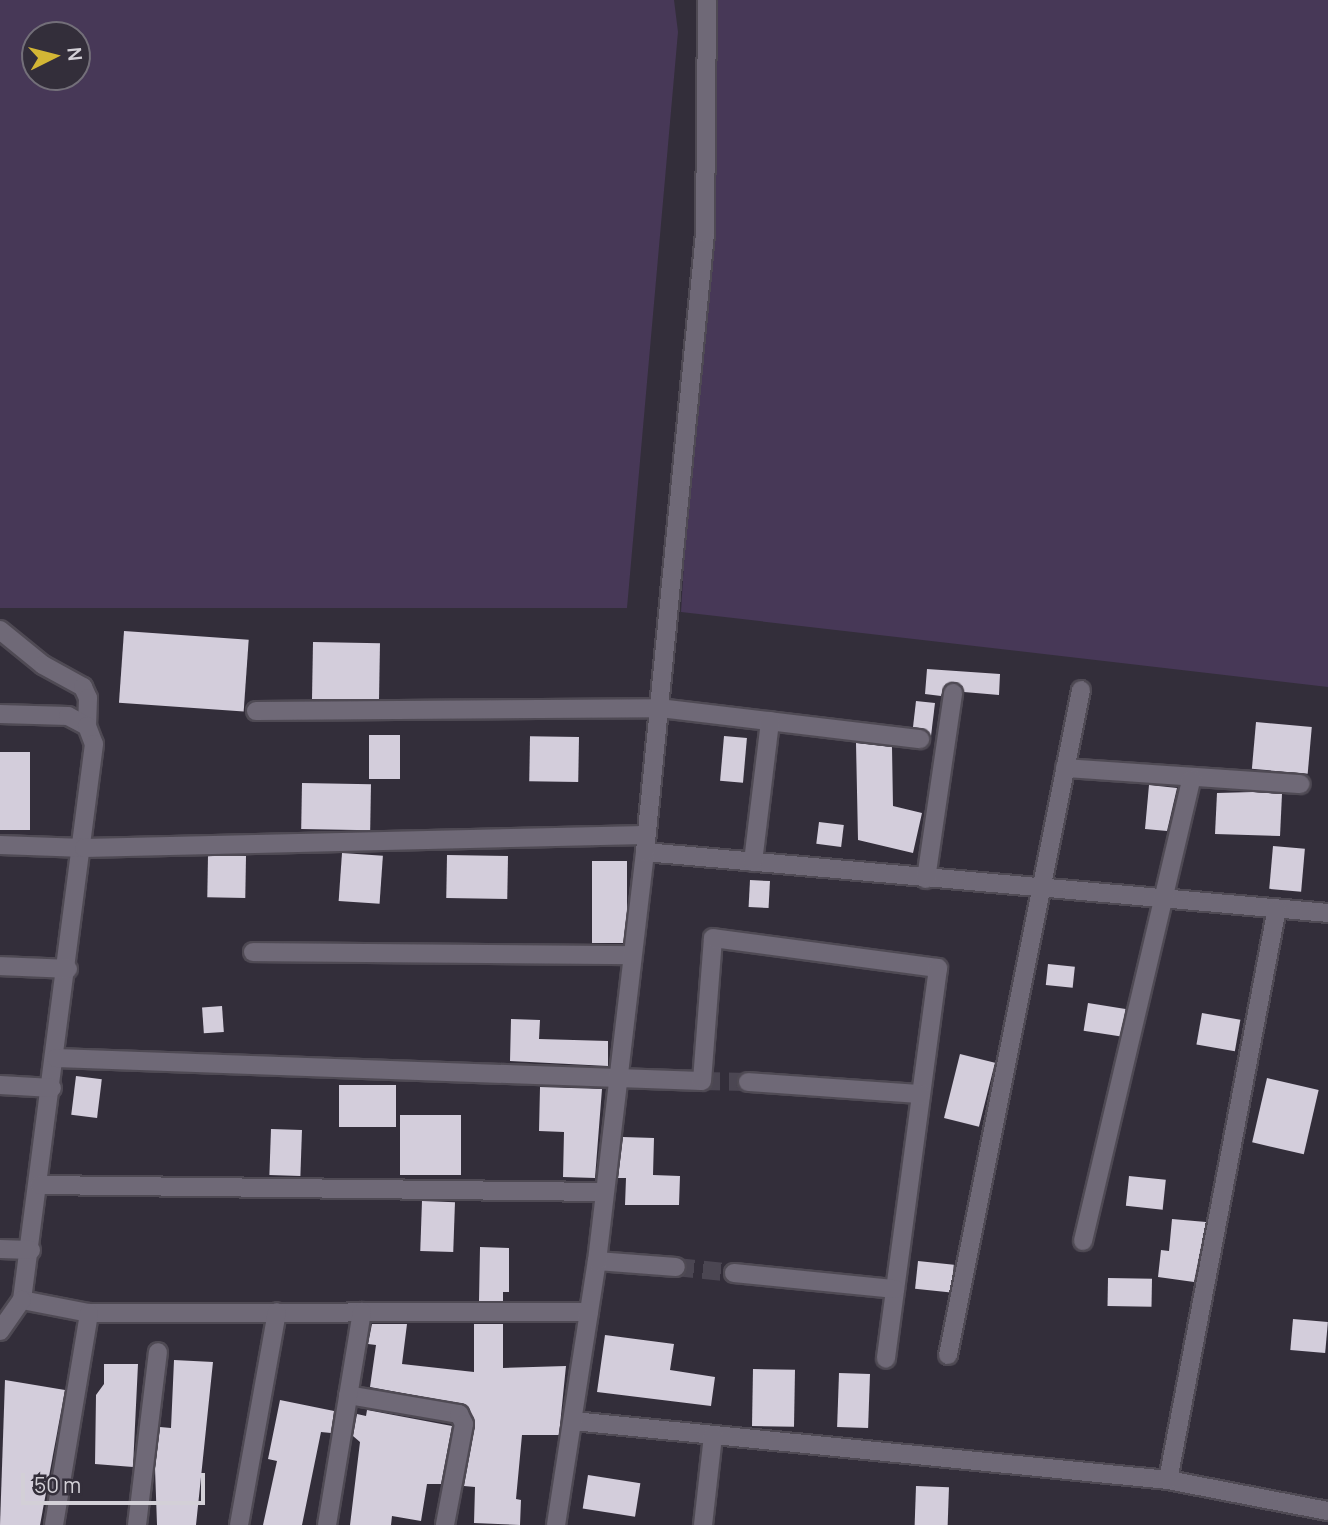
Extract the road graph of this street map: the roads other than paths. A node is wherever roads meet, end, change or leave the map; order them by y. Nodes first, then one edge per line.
1 (707, 0) edge
2 (0, 630) edge
3 (1081, 690) dead end
4 (953, 693) dead end
5 (659, 708) junction
6 (256, 711) dead end
7 (0, 714) edge
8 (770, 721) junction
9 (86, 726) junction
10 (920, 739) dead end
11 (1065, 768) junction
12 (1191, 779) junction
13 (1300, 784) dead end
14 (645, 844) junction
15 (0, 845) edge
16 (84, 848) junction
17 (753, 862) junction
18 (926, 879) junction
19 (1043, 891) junction
20 (1164, 901) junction
21 (1277, 908) junction
22 (1328, 914) edge
23 (253, 952) dead end
24 (630, 955) junction
25 (0, 966) edge
26 (68, 969) junction
27 (56, 1058) junction
28 (617, 1078) junction
29 (748, 1082) tunnel mouth
30 (0, 1085) edge
31 (52, 1087) junction
32 (921, 1094) junction
33 (39, 1185) junction
34 (603, 1192) junction
35 (1083, 1241) dead end
36 (0, 1249) edge
37 (31, 1250) junction
38 (597, 1261) junction
39 (676, 1267) tunnel mouth
40 (734, 1273) tunnel mouth
41 (895, 1289) junction
42 (22, 1300) junction
43 (277, 1312) junction
44 (362, 1312) junction
45 (589, 1312) junction
46 (89, 1313) junction
47 (0, 1331) edge
48 (158, 1352) dead end
49 (948, 1355) dead end
50 (886, 1359) dead end
51 (348, 1395) junction
52 (573, 1420) junction
53 (713, 1436) junction
54 (1168, 1480) junction
55 (1328, 1511) edge
56 (54, 1525) edge
57 (137, 1525) edge
58 (239, 1525) edge
59 (327, 1525) edge
60 (445, 1525) edge
61 (556, 1525) edge
62 (703, 1525) edge

1 - 5 street
2 - 9 street
3 - 11 street
4 - 18 street
5 - 6 street
5 - 8 street
5 - 14 street
7 - 9 street
8 - 10 street
8 - 17 street
9 - 16 street
11 - 12 street
11 - 19 street
12 - 13 street
12 - 20 street
14 - 16 street
14 - 17 street
14 - 24 street
15 - 16 street
16 - 26 street
17 - 18 street
18 - 19 street
19 - 20 street
19 - 49 street
20 - 21 street
20 - 35 street
21 - 22 street
21 - 54 street
23 - 24 street
24 - 28 street
25 - 26 street
26 - 27 street
27 - 28 street
27 - 31 street
28 - 32 street
28 - 34 street
29 - 32 street
30 - 31 street
31 - 33 street
32 - 41 street
33 - 34 street
33 - 37 street
34 - 38 street
36 - 37 street
37 - 42 street
38 - 39 street
38 - 45 street
40 - 41 street
41 - 50 street
42 - 46 street
42 - 47 street
43 - 44 street
43 - 46 street
43 - 58 street
44 - 45 street
44 - 51 street
45 - 52 street
46 - 56 street
48 - 57 street
51 - 59 street
51 - 60 street
52 - 53 street
52 - 61 street
53 - 54 street
53 - 62 street
54 - 55 street

